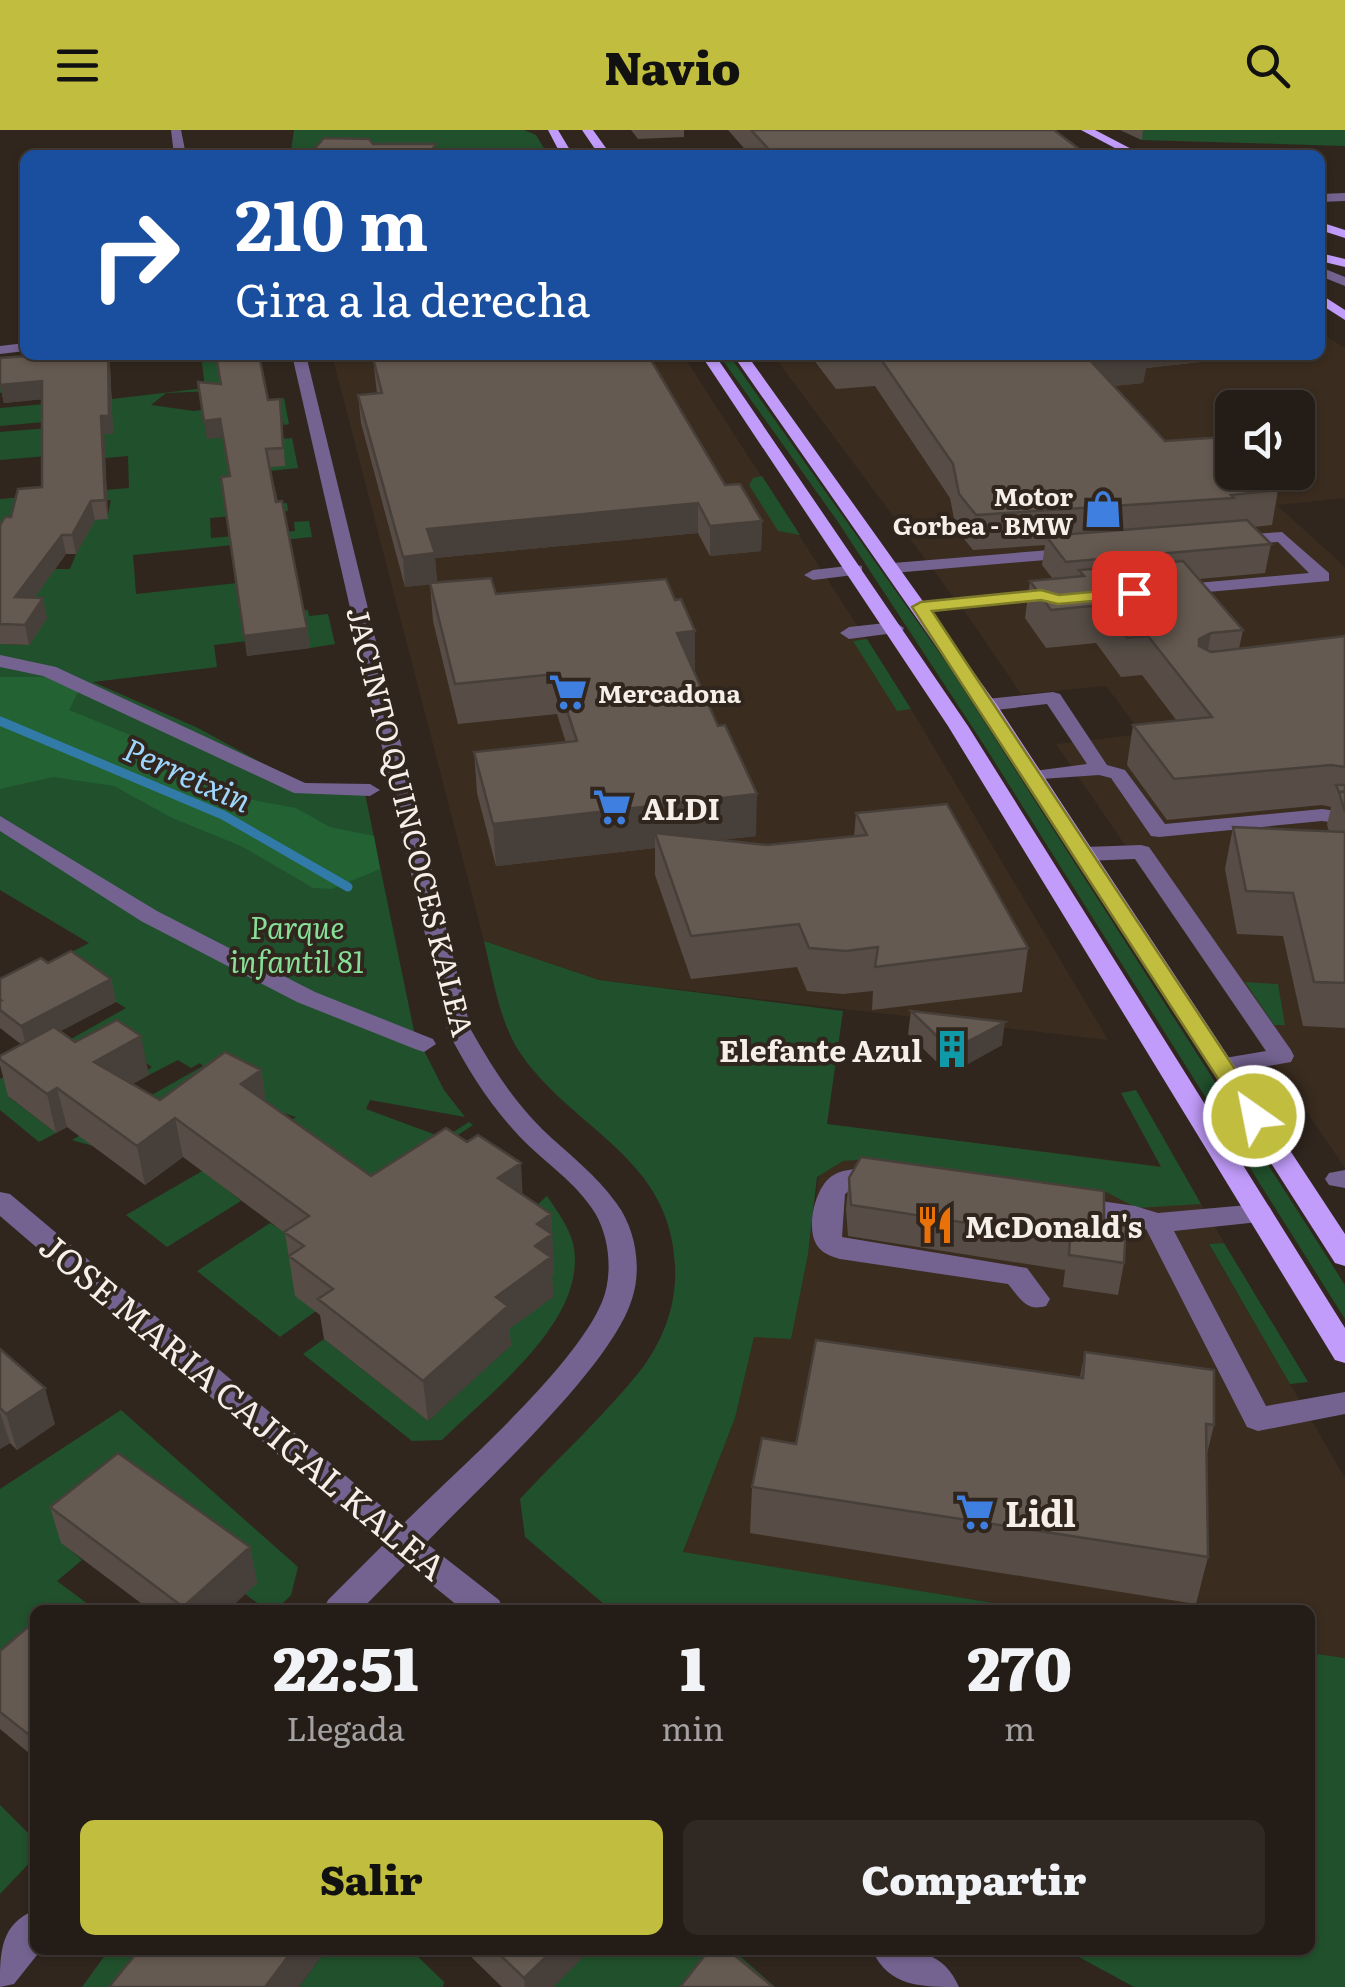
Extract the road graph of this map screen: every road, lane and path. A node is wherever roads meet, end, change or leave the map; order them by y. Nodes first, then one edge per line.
1 (1086, 130) edge
2 (1127, 150) edge
3 (301, 360) edge
4 (711, 360) edge
5 (744, 360) edge
6 (1206, 542) edge
7 (1093, 552) edge
8 (893, 568) junction
9 (856, 570) junction
10 (813, 575) dead end
11 (1153, 592) edge
12 (1077, 598) edge
13 (921, 607) junction
14 (895, 628) junction
15 (849, 633) dead end
16 (0, 661) edge
17 (987, 705) junction
18 (1100, 769) junction
19 (1034, 776) junction
20 (370, 790) dead end
21 (1345, 818) edge
22 (0, 822) edge
23 (1085, 854) junction
24 (424, 1044) dead end
25 (1222, 1066) junction
26 (911, 1182) edge
27 (0, 1200) edge
28 (1042, 1201) edge
29 (1259, 1213) junction
30 (1156, 1224) junction
31 (1345, 1256) edge
32 (1036, 1299) dead end
33 (1345, 1352) edge
34 (1345, 1402) edge
35 (404, 1544) junction
36 (345, 1605) edge
37 (481, 1605) edge
38 (30, 1934) edge
39 (897, 1955) edge
40 (0, 1971) edge
41 (939, 1987) edge

1 - 2 main road
3 - 35 street, JACINTO QUINCOCES KALEA
4 - 9 main road
5 - 8 main road
6 - 11 street
7 - 8 street
8 - 13 main road
9 - 10 street
9 - 14 main road
12 - 13 street
13 - 17 main road
14 - 15 street
14 - 29 main road
16 - 20 street
17 - 18 street
17 - 19 main road
18 - 19 street
18 - 21 street
19 - 23 main road
22 - 24 street
23 - 25 main road
23 - 25 street
25 - 31 main road
26 - 32 street
27 - 35 street, JOSE MARIA CAJIGAL KALEA
28 - 30 street
29 - 30 street
29 - 33 main road
30 - 34 street
35 - 36 street, JACINTO QUINCOCES KALEA
35 - 37 street, JOSE MARIA CAJIGAL KALEA
38 - 40 street
39 - 41 street

